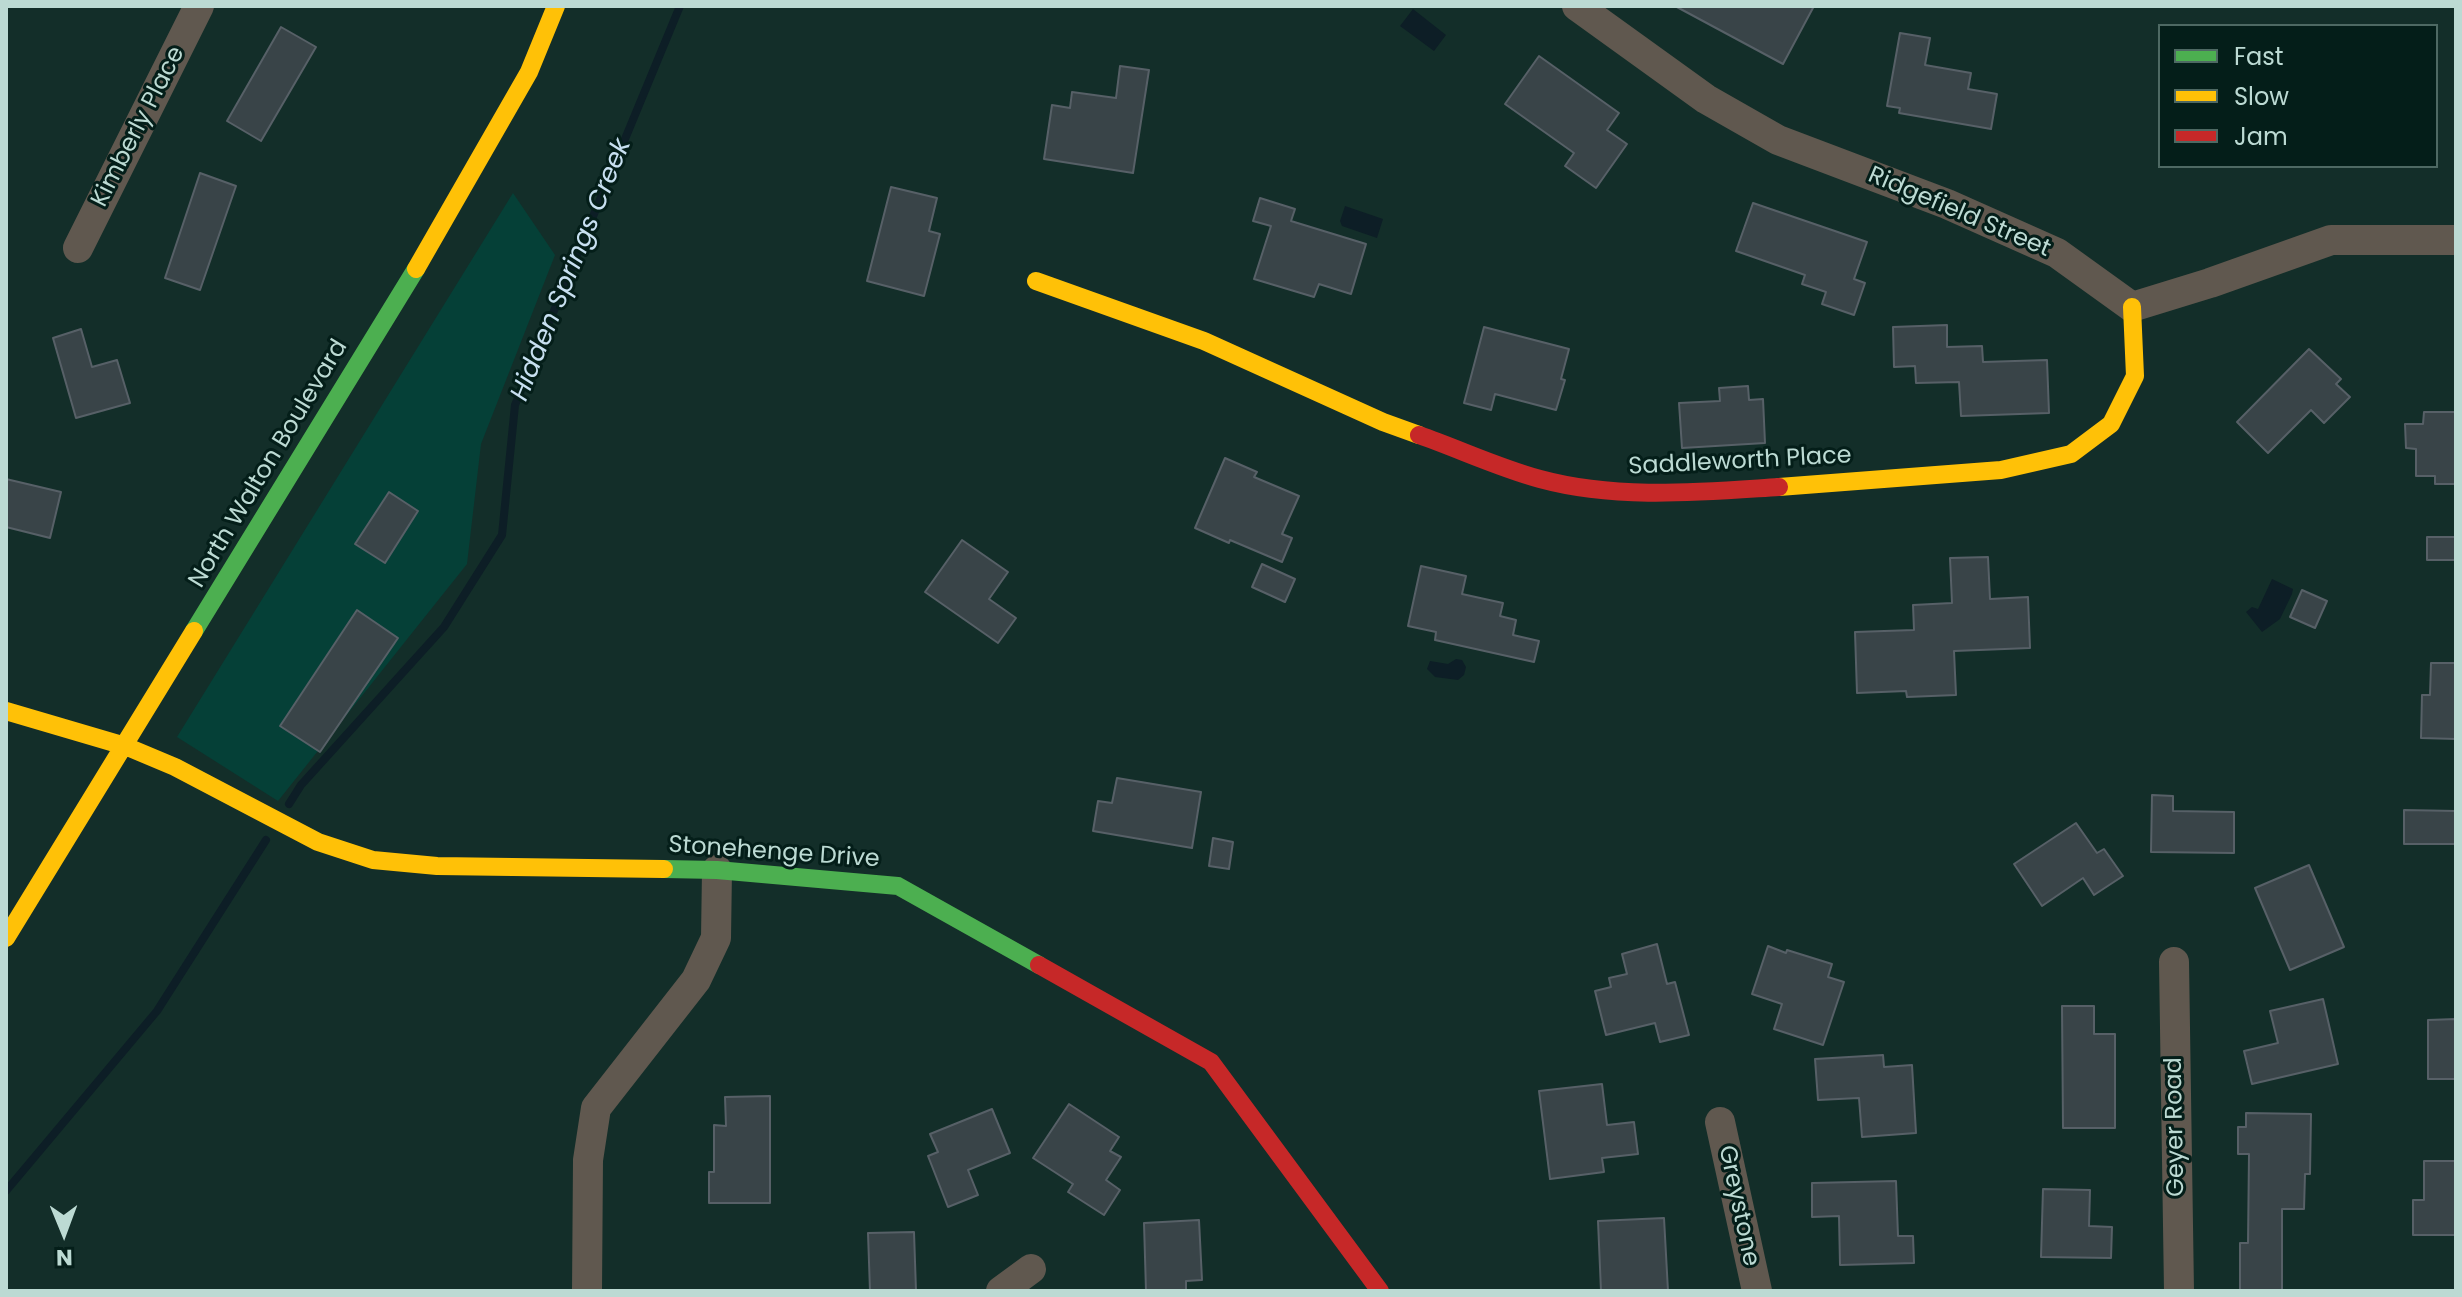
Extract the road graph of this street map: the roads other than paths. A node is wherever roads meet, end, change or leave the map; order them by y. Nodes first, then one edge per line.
1 (199, 6) edge
2 (556, 6) edge
3 (1577, 6) edge
4 (2456, 240) edge
5 (78, 248) dead end
6 (1036, 281) dead end
7 (2132, 307) junction
8 (6, 711) edge
9 (125, 746) junction
10 (717, 870) junction
11 (6, 938) edge
12 (2174, 962) dead end
13 (1720, 1122) dead end
14 (1031, 1269) dead end
15 (587, 1291) edge
16 (1001, 1291) edge
17 (1380, 1291) edge
18 (1757, 1291) edge
19 (2179, 1291) edge

1 - 5 street, Kimberly Place
2 - 9 street, North Walton Boulevard
3 - 7 street, Ridgefield Street
4 - 7 street
6 - 7 street, Saddleworth Place
8 - 9 street, Stonehenge Drive
9 - 10 street, Stonehenge Drive
9 - 11 street, North Walton Boulevard
10 - 15 street
10 - 17 street, Stonehenge Drive
12 - 19 street, Geyer Road
13 - 18 street, Greystone
14 - 16 street

